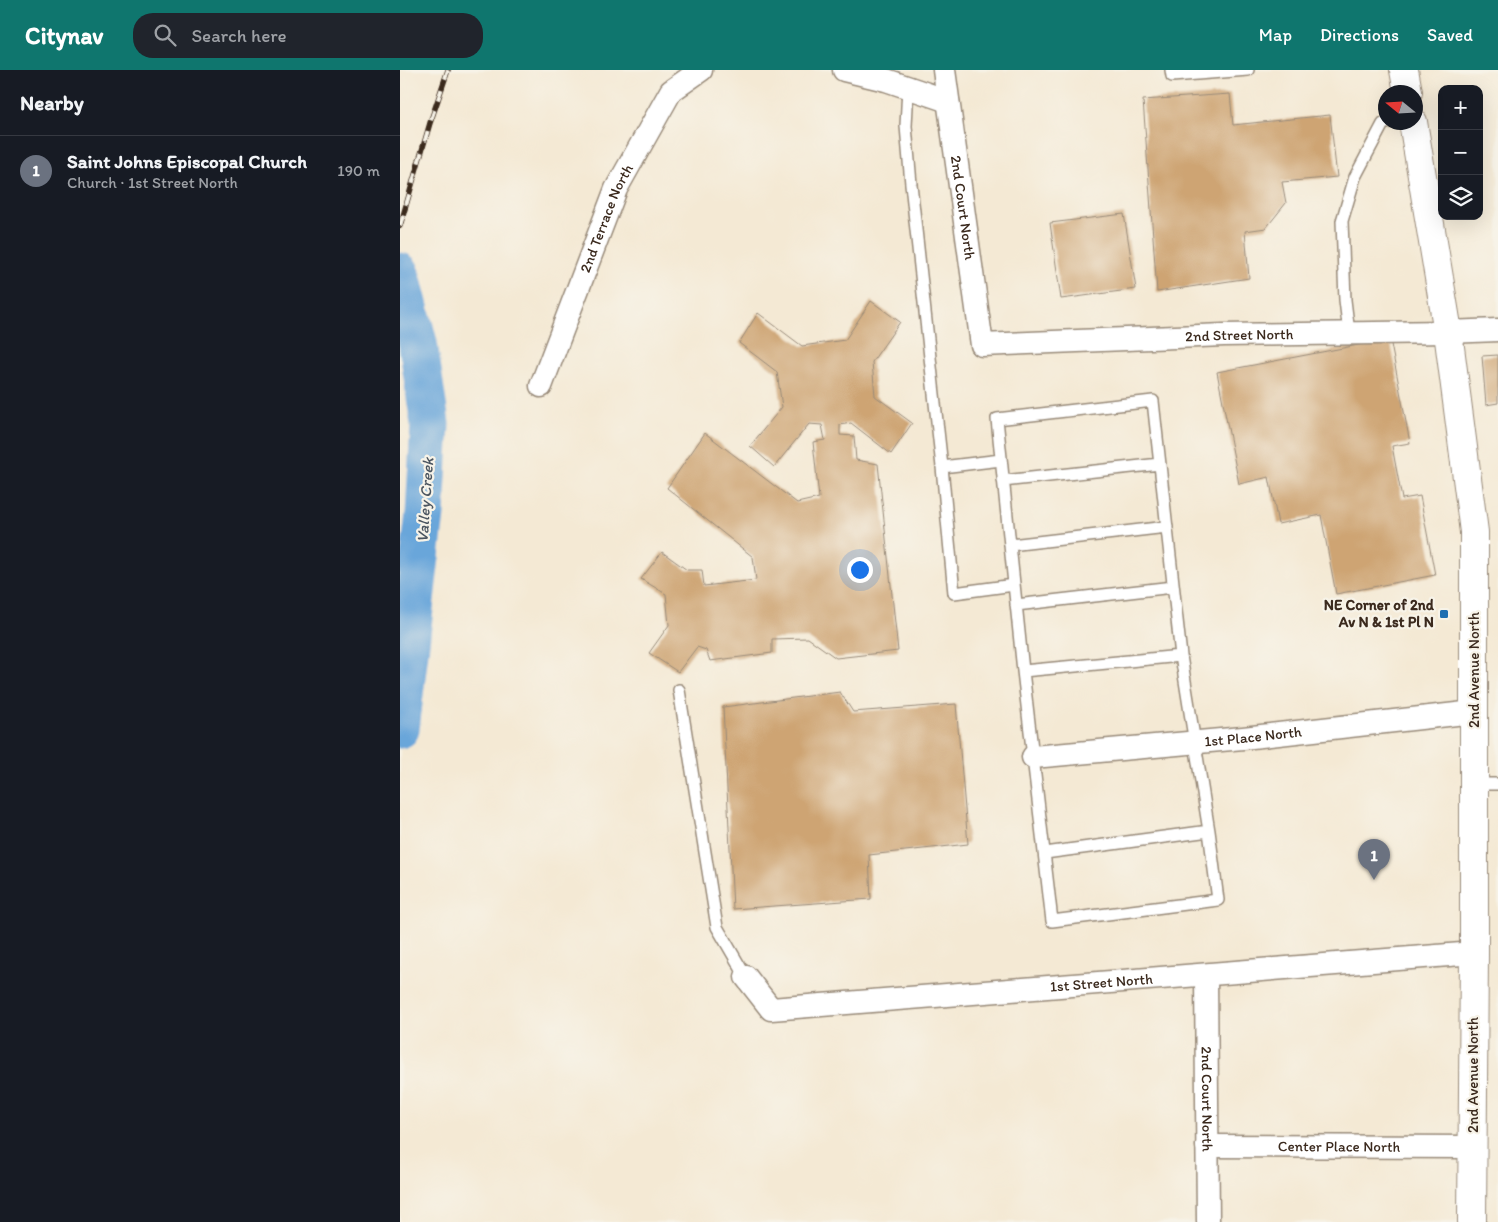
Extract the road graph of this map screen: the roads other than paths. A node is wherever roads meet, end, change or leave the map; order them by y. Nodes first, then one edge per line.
1 (701, 70) edge
2 (844, 70) edge
3 (944, 70) edge
4 (1171, 70) edge
5 (1248, 70) edge
6 (1404, 70) edge
7 (1407, 85) edge
8 (908, 88) junction
9 (948, 101) junction
10 (1380, 130) edge
11 (1414, 130) edge
12 (1498, 330) edge
13 (1448, 332) junction
14 (1349, 333) junction
15 (982, 345) joint
16 (541, 386) dead end
17 (1001, 460) junction
18 (1160, 464) junction
19 (942, 467) junction
20 (1003, 481) junction
21 (1167, 528) junction
22 (1010, 545) junction
23 (1014, 586) junction
24 (1173, 587) junction
25 (1016, 605) junction
26 (1181, 656) junction
27 (1023, 671) junction
28 (679, 690) dead end
29 (1474, 712) junction
30 (1195, 742) junction
31 (1033, 757) junction
32 (1486, 784) edge
33 (1209, 831) junction
34 (1044, 853) junction
35 (1474, 952) junction
36 (1206, 975) junction
37 (746, 978) joint
38 (1207, 1146) junction
39 (1473, 1147) junction
40 (1208, 1222) edge
41 (1472, 1222) edge

1 - 16 street, 2nd Terrace North
2 - 8 street
3 - 9 street, 2nd Court North
4 - 5 lane
6 - 7 street
8 - 9 street
8 - 19 lane
9 - 15 street, 2nd Court North
10 - 14 lane
11 - 13 street, 2nd Avenue North
12 - 13 street, 2nd Street North
13 - 14 street, 2nd Street North
13 - 29 street, 2nd Avenue North
14 - 15 street, 2nd Street North
17 - 18 lane
17 - 19 lane
17 - 20 lane
18 - 20 lane
18 - 21 lane
19 - 23 lane
20 - 22 lane
21 - 22 lane
21 - 24 lane
22 - 23 lane
23 - 25 lane
24 - 25 lane
24 - 26 lane
25 - 27 lane
26 - 27 lane
26 - 30 lane
27 - 31 lane
28 - 37 lane
29 - 30 street, 1st Place North
29 - 32 street, 2nd Avenue North
30 - 31 street, 1st Place North
30 - 33 lane
31 - 34 lane
32 - 35 street, 2nd Avenue North
33 - 34 lane
33 - 34 lane
35 - 36 street, 1st Street North
35 - 39 street, 2nd Avenue North
36 - 37 street, 1st Street North
36 - 38 street, 2nd Court North
38 - 39 street, Center Place North
38 - 40 street, 2nd Court North
39 - 41 street, 2nd Avenue North

